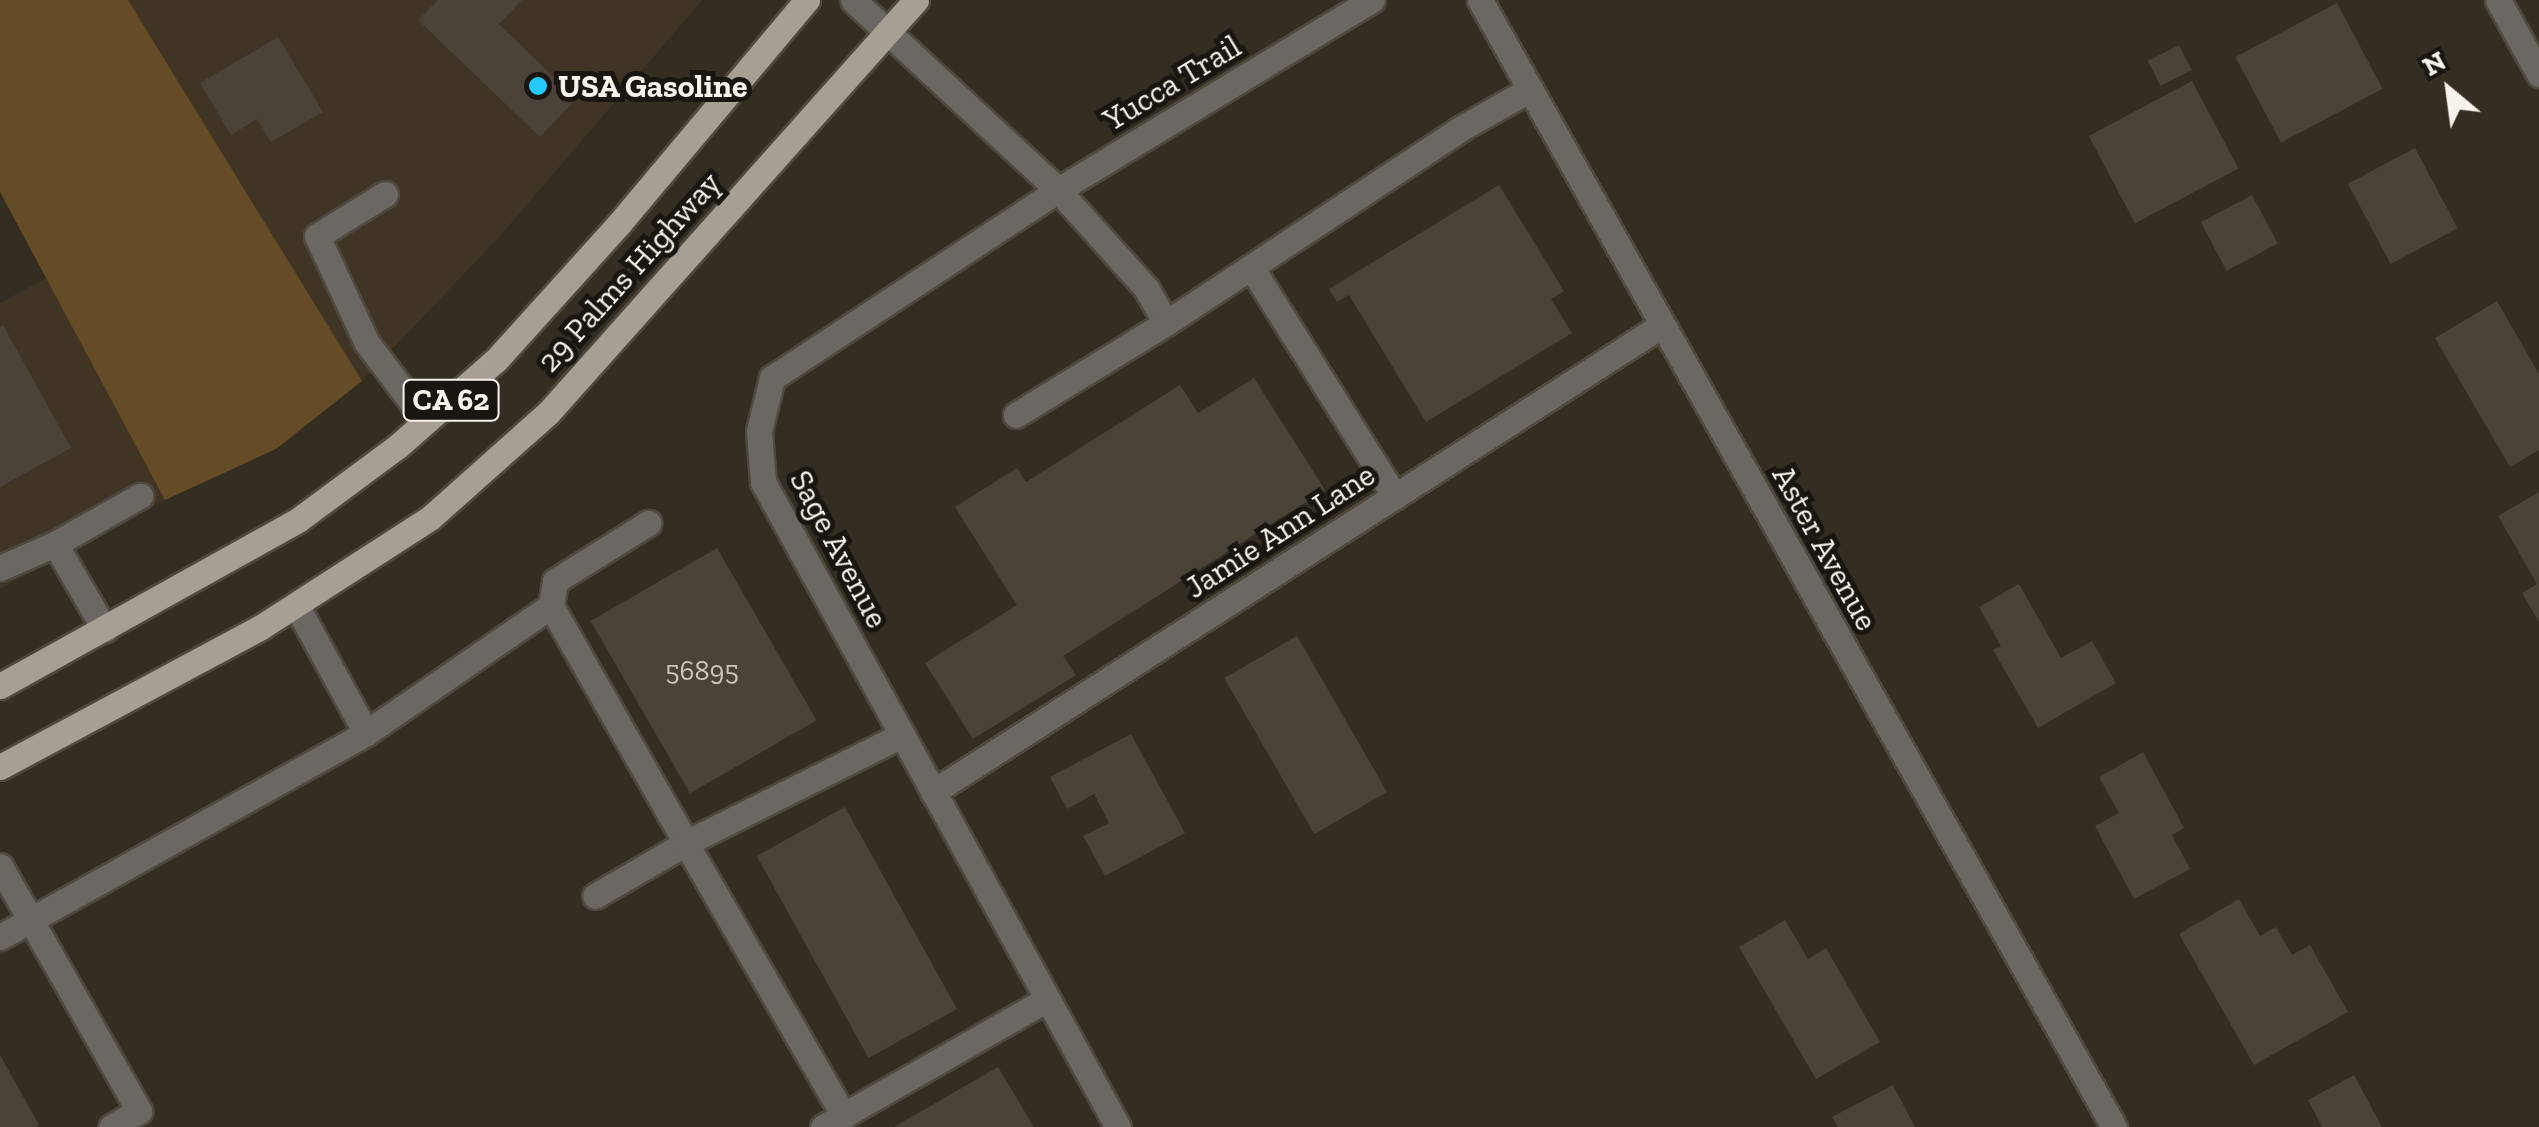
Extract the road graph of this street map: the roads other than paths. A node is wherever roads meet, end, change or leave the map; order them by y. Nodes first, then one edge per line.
1 (808, 0) edge
2 (853, 0) edge
3 (916, 0) edge
4 (1372, 0) edge
5 (1480, 0) edge
6 (2498, 0) edge
7 (888, 32) junction
8 (2539, 74) edge
9 (1530, 90) junction
10 (1058, 190) junction
11 (385, 194) dead end
12 (1251, 267) junction
13 (1166, 323) junction
14 (1662, 325) junction
15 (1016, 415) dead end
16 (426, 422) junction
17 (140, 496) dead end
18 (1394, 496) junction
19 (648, 523) dead end
20 (55, 544) junction
21 (0, 568) edge
22 (296, 605) junction
23 (551, 606) junction
24 (105, 630) junction
25 (0, 686) edge
26 (366, 733) junction
27 (902, 734) junction
28 (0, 766) edge
29 (933, 792) junction
30 (686, 844) junction
31 (0, 866) edge
32 (594, 896) dead end
33 (30, 920) junction
34 (0, 937) edge
35 (1047, 999) junction
36 (834, 1121) edge
37 (111, 1127) edge
38 (1118, 1127) edge
39 (2114, 1127) edge

1 - 16 main road, 29 Palms Highway / CA 62
2 - 7 street
3 - 7 main road, 29 Palms Highway / CA 62
4 - 10 street, Yucca Trail
5 - 9 street, Aster Avenue
6 - 8 street
7 - 10 street
7 - 22 main road, 29 Palms Highway / CA 62
9 - 12 street
9 - 14 street, Aster Avenue
10 - 13 street
10 - 27 street, Sage Avenue
11 - 16 street
12 - 13 street
12 - 18 street
13 - 15 street
14 - 18 street, Jamie Ann Lane
14 - 39 street, Aster Avenue
16 - 24 main road, 29 Palms Highway / CA 62
17 - 20 street
18 - 29 street, Jamie Ann Lane
19 - 23 street
20 - 21 street
20 - 24 street
22 - 26 street
22 - 28 main road, 29 Palms Highway / CA 62
23 - 26 street
23 - 30 street
24 - 25 main road, 29 Palms Highway / CA 62
26 - 33 street
27 - 29 street, Sage Avenue
27 - 30 street
29 - 35 street, Sage Avenue
30 - 32 street
30 - 36 street
31 - 33 street
33 - 34 street
33 - 37 street
35 - 36 street
35 - 38 street, Sage Avenue

